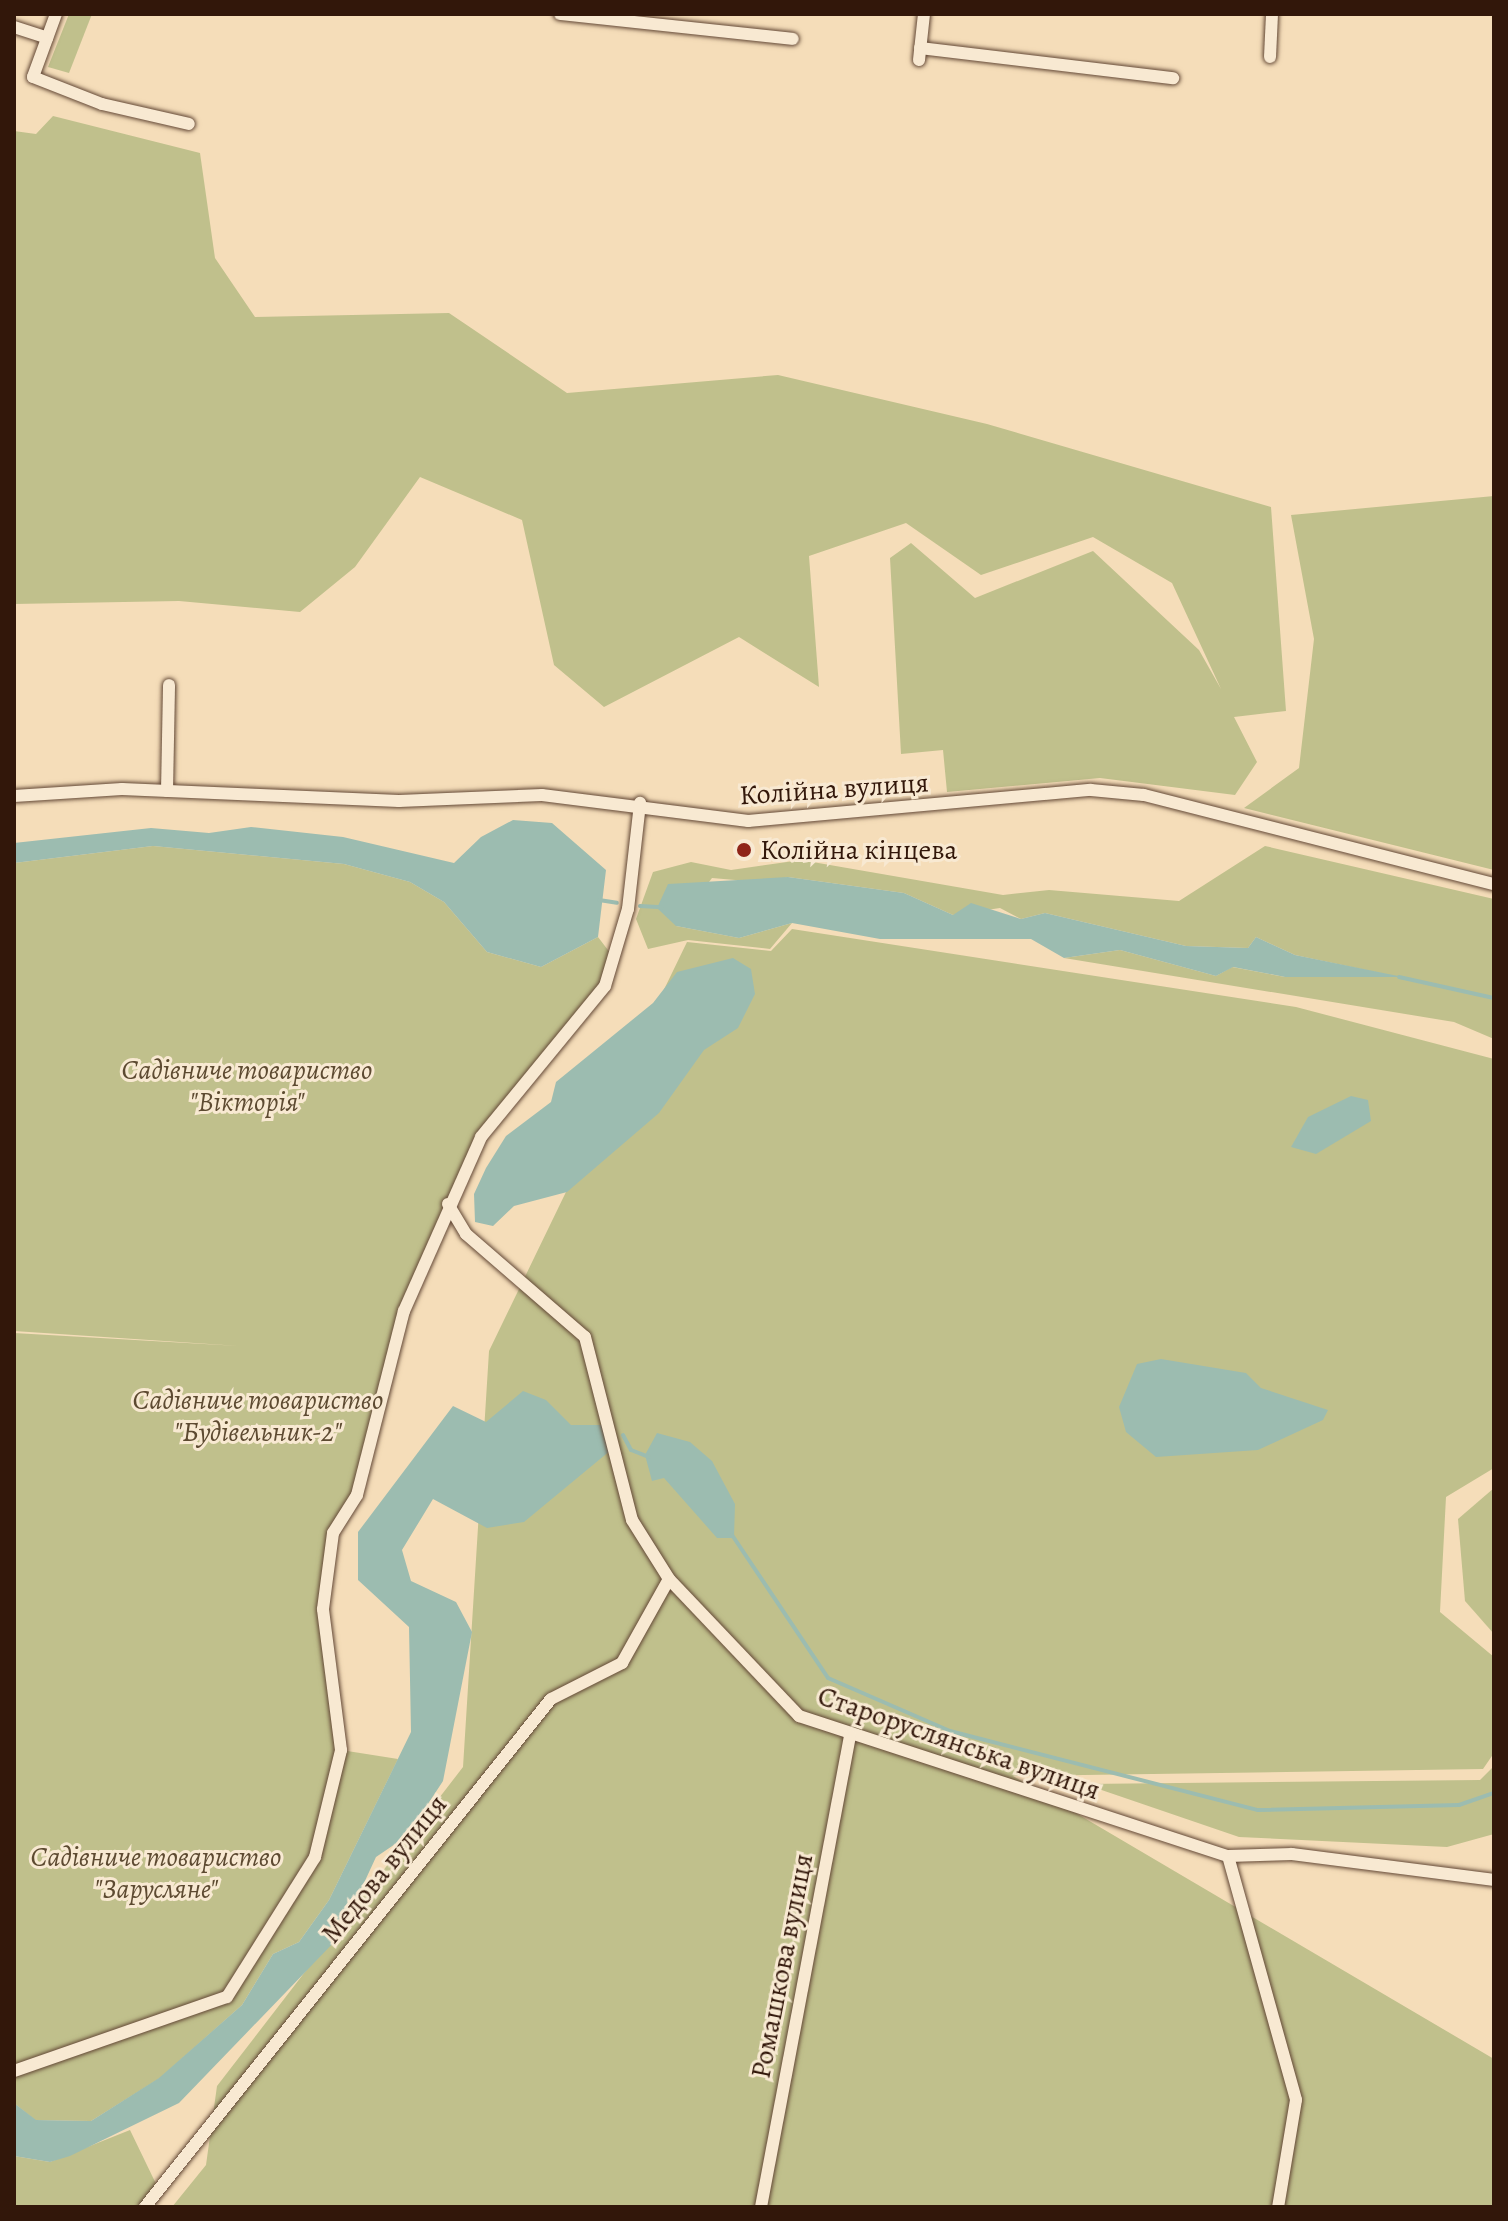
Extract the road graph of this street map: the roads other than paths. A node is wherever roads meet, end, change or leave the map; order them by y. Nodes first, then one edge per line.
1 (56, 14) edge
2 (560, 14) edge
3 (924, 14) edge
4 (1272, 14) edge
5 (14, 27) edge
6 (47, 38) junction
7 (793, 39) dead end
8 (1270, 57) dead end
9 (1173, 78) dead end
10 (189, 124) dead end
11 (169, 685) dead end
12 (167, 791) junction
13 (14, 796) edge
14 (640, 803) junction
15 (1494, 884) edge
16 (448, 1204) junction
17 (669, 1579) junction
18 (850, 1735) junction
19 (1228, 1856) junction
20 (1494, 1880) edge
21 (14, 2071) edge
22 (145, 2207) edge
23 (761, 2207) edge
24 (1278, 2207) edge

1 - 6 street
2 - 7 street
3 - 9 street
4 - 8 street
5 - 6 street
6 - 10 street
11 - 12 street
12 - 13 street, Колійна вулиця
12 - 14 street, Колійна вулиця
14 - 15 street, Колійна вулиця
14 - 16 street
16 - 17 street, Староруслянська вулиця
16 - 21 street
17 - 18 street, Староруслянська вулиця
17 - 22 street, Медова вулиця
18 - 19 street, Староруслянська вулиця
18 - 23 street, Ромашкова вулиця
19 - 20 street, Староруслянська вулиця
19 - 24 street

